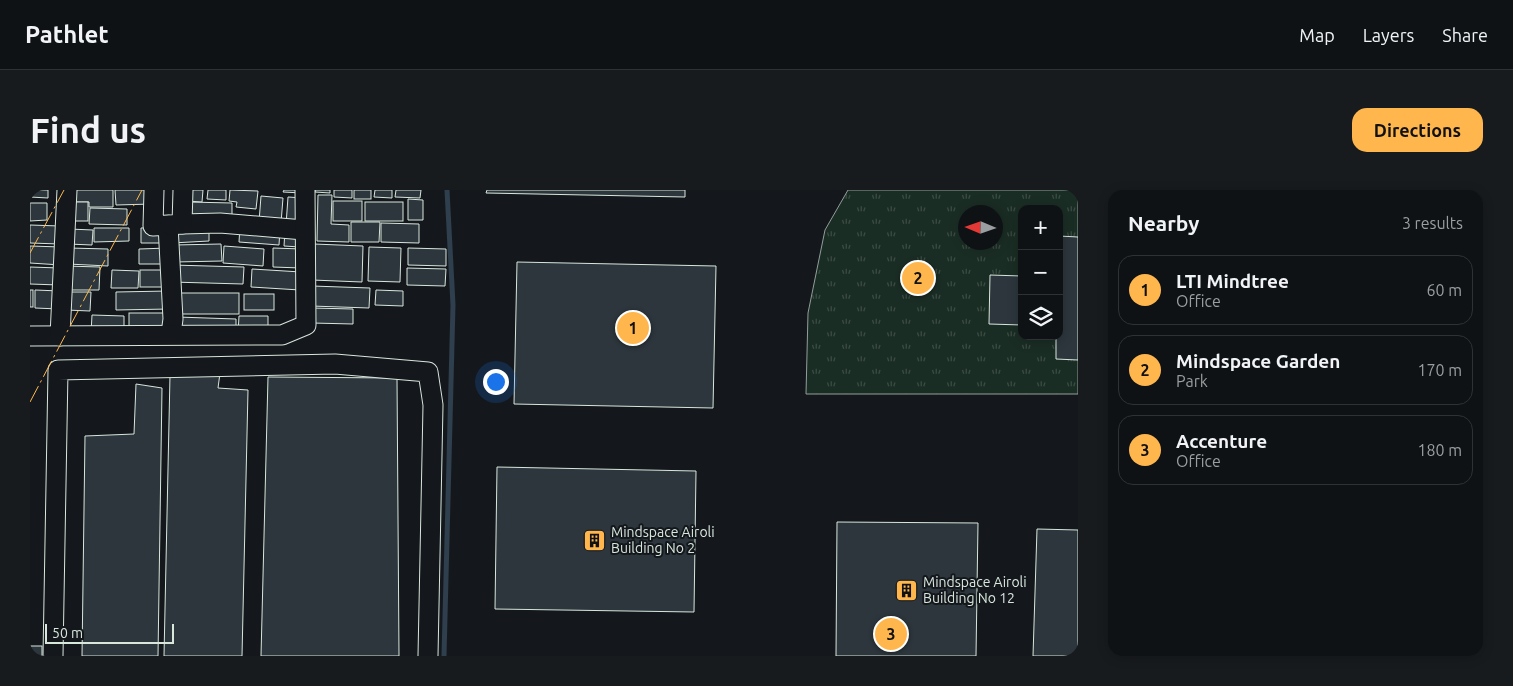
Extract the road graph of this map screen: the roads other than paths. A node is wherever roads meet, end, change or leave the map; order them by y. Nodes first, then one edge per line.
1 (67, 190) edge
2 (154, 190) edge
3 (184, 190) edge
4 (305, 190) edge
5 (175, 224) junction
6 (304, 230) junction
7 (171, 334) junction
8 (30, 336) edge
9 (60, 336) junction
10 (53, 656) edge
11 (428, 656) edge

1 - 9 street
2 - 5 street
3 - 5 street
4 - 6 street
5 - 6 street
5 - 7 street
6 - 7 street
7 - 9 street
8 - 9 street
10 - 11 street

